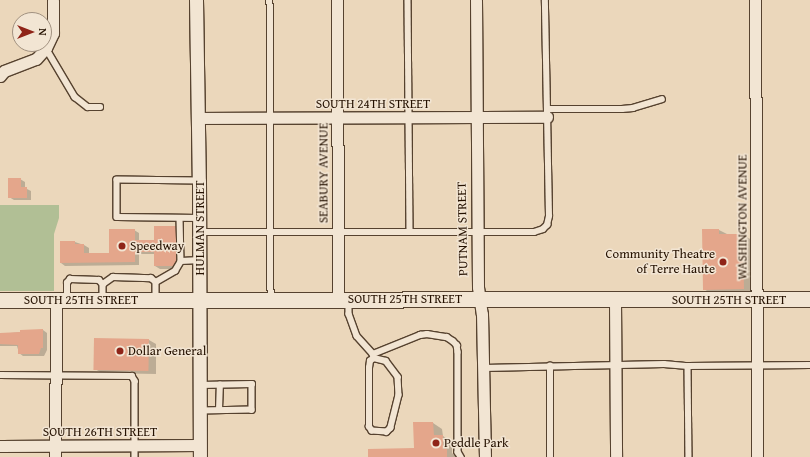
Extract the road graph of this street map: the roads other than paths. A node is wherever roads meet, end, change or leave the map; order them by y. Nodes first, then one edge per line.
1 (53, 0) edge
2 (196, 0) edge
3 (270, 0) edge
4 (337, 0) edge
5 (408, 0) edge
6 (476, 0) edge
7 (545, 0) edge
8 (755, 0) edge
9 (52, 35) edge
10 (42, 52) edge
11 (48, 52) edge
12 (0, 76) edge
13 (662, 99) dead end
14 (100, 107) dead end
15 (547, 113) junction
16 (198, 118) junction
17 (271, 118) junction
18 (338, 118) junction
19 (409, 118) junction
20 (476, 118) junction
21 (200, 181) junction
22 (180, 218) junction
23 (200, 218) junction
24 (200, 232) junction
25 (271, 232) junction
26 (338, 232) junction
27 (410, 232) junction
28 (477, 232) junction
29 (200, 260) junction
30 (181, 261) junction
31 (156, 282) junction
32 (103, 284) junction
33 (200, 299) junction
34 (271, 299) junction
35 (343, 299) junction
36 (479, 299) junction
37 (810, 299) edge
38 (0, 300) edge
39 (103, 300) junction
40 (156, 300) junction
41 (757, 300) junction
42 (62, 301) junction
43 (615, 301) junction
44 (374, 356) junction
45 (757, 364) junction
46 (616, 365) junction
47 (810, 365) edge
48 (550, 366) junction
49 (688, 366) junction
50 (484, 368) junction
51 (56, 375) junction
52 (0, 376) edge
53 (200, 385) junction
54 (220, 385) junction
55 (219, 410) junction
56 (200, 411) junction
57 (0, 446) edge
58 (135, 446) junction
59 (200, 451) edge
60 (56, 452) edge
61 (135, 457) edge
62 (461, 457) edge
63 (485, 457) edge
64 (550, 457) edge
65 (616, 457) edge
66 (689, 457) edge
67 (758, 457) edge

1 - 9 street
2 - 16 street, HULMAN STREET
3 - 17 lane
4 - 18 street, SEABURY AVENUE
5 - 19 lane
6 - 20 street, PUTNAM STREET
7 - 15 lane
8 - 41 street, WASHINGTON AVENUE
10 - 12 street
11 - 14 lane
13 - 15 lane
15 - 20 street, SOUTH 24TH STREET
15 - 28 lane
16 - 17 street, SOUTH 24TH STREET
16 - 21 street, HULMAN STREET
17 - 18 street, SOUTH 24TH STREET
17 - 25 lane
18 - 19 street, SOUTH 24TH STREET
18 - 26 street, SEABURY AVENUE
19 - 20 street, SOUTH 24TH STREET
19 - 27 lane
20 - 28 street, PUTNAM STREET
21 - 22 lane
21 - 23 street, HULMAN STREET
22 - 23 lane
22 - 30 lane
23 - 24 street, HULMAN STREET
24 - 25 lane
24 - 29 street, HULMAN STREET
25 - 26 lane
25 - 34 lane
26 - 27 lane
26 - 35 street, SEABURY AVENUE
27 - 28 lane
28 - 36 street, PUTNAM STREET
29 - 30 lane
29 - 33 street, HULMAN STREET
30 - 31 lane
31 - 32 lane
31 - 40 lane
32 - 39 lane
32 - 42 lane
33 - 34 main road, SOUTH 25TH STREET
33 - 40 main road, SOUTH 25TH STREET
33 - 53 street, HULMAN STREET
34 - 35 main road, SOUTH 25TH STREET
35 - 36 main road, SOUTH 25TH STREET
35 - 44 lane
36 - 43 main road, SOUTH 25TH STREET
36 - 50 street, PUTNAM STREET
37 - 41 main road, SOUTH 25TH STREET
38 - 42 main road, SOUTH 25TH STREET
39 - 40 main road, SOUTH 25TH STREET
39 - 42 main road, SOUTH 25TH STREET
41 - 43 main road, SOUTH 25TH STREET
41 - 45 street, WASHINGTON AVENUE
42 - 51 street
43 - 46 street
44 - 44 lane
44 - 62 lane
45 - 47 lane
45 - 49 lane
45 - 67 street, WASHINGTON AVENUE
46 - 48 lane
46 - 49 lane
46 - 65 street
48 - 50 lane
48 - 64 lane
49 - 66 lane
50 - 63 street, PUTNAM STREET
51 - 52 lane
51 - 58 lane
51 - 60 street
53 - 54 lane
53 - 56 street, HULMAN STREET
54 - 55 lane
54 - 55 lane
55 - 56 lane
56 - 59 street, HULMAN STREET
57 - 60 street, SOUTH 26TH STREET
58 - 59 street, SOUTH 26TH STREET
58 - 60 street, SOUTH 26TH STREET
58 - 61 lane

